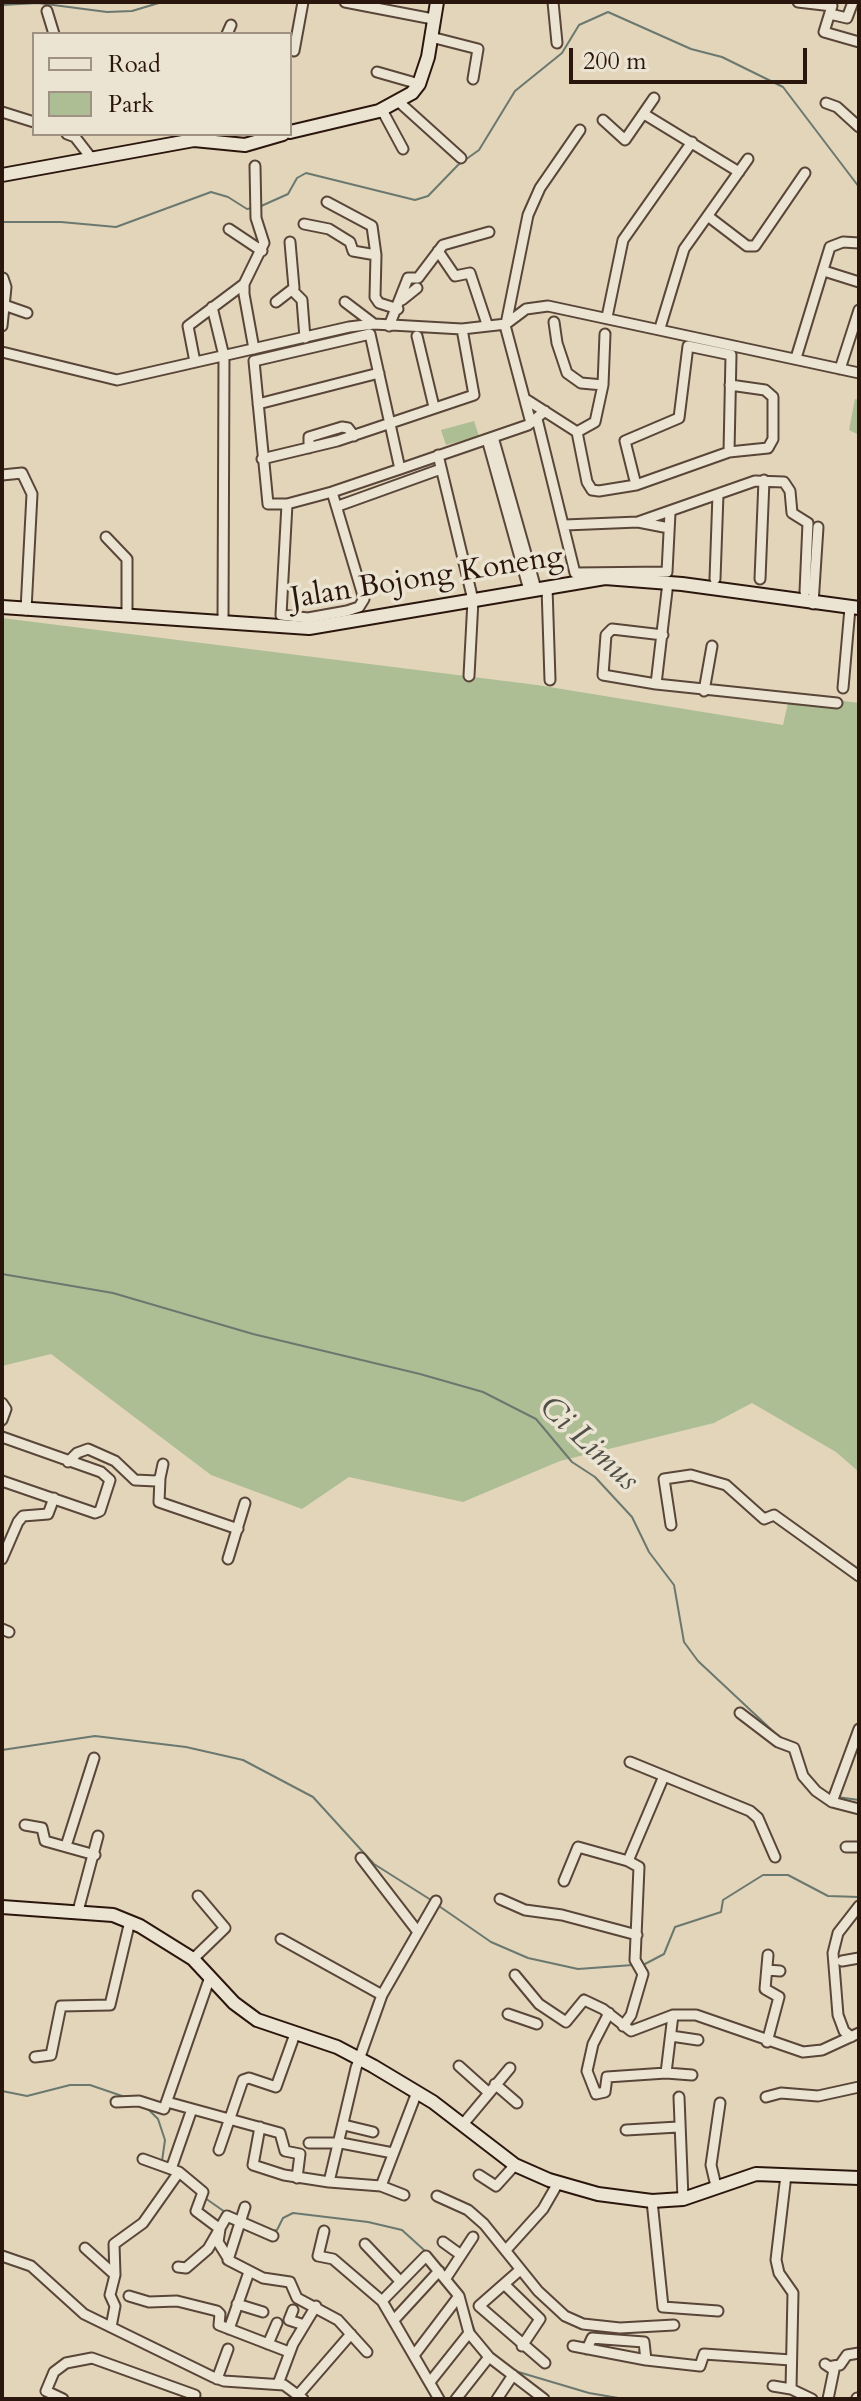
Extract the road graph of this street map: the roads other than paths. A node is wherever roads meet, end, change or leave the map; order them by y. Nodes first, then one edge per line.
1 (303, 2) edge
2 (345, 2) edge
3 (437, 2) edge
4 (553, 2) edge
5 (798, 2) edge
6 (853, 2) edge
7 (47, 11) dead end
8 (830, 14) junction
9 (433, 19) junction
10 (53, 32) edge
11 (431, 37) junction
12 (859, 42) edge
13 (557, 43) dead end
14 (292, 50) edge
15 (377, 72) dead end
16 (473, 79) dead end
17 (419, 84) junction
18 (654, 98) dead end
19 (399, 102) junction
20 (826, 103) dead end
21 (382, 110) junction
22 (2, 112) edge
23 (644, 114) junction
24 (603, 120) dead end
25 (32, 121) edge
26 (859, 127) edge
27 (580, 130) dead end
28 (292, 132) edge
29 (74, 136) edge
30 (180, 136) edge
31 (276, 136) edge
32 (692, 142) junction
33 (169, 147) junction
34 (403, 149) dead end
35 (461, 158) dead end
36 (92, 159) junction
37 (748, 159) dead end
38 (255, 166) dead end
39 (739, 172) junction
40 (805, 173) dead end
41 (2, 174) edge
42 (327, 202) dead end
43 (709, 217) junction
44 (304, 224) dead end
45 (229, 229) dead end
46 (489, 232) dead end
47 (290, 242) dead end
48 (859, 243) edge
49 (262, 251) junction
50 (438, 251) junction
51 (376, 255) junction
52 (824, 271) junction
53 (3, 278) edge
54 (859, 282) edge
55 (244, 284) junction
56 (417, 288) dead end
57 (292, 290) junction
58 (276, 302) dead end
59 (345, 302) dead end
60 (400, 304) junction
61 (4, 305) edge
62 (212, 307) junction
63 (859, 310) edge
64 (27, 313) dead end
65 (607, 317) junction
66 (554, 322) dead end
67 (487, 324) junction
68 (2, 326) edge
69 (389, 326) junction
70 (506, 327) junction
71 (660, 328) junction
72 (372, 329) junction
73 (462, 329) junction
74 (605, 334) dead end
75 (417, 336) dead end
76 (305, 338) junction
77 (254, 349) junction
78 (2, 352) edge
79 (224, 356) junction
80 (796, 358) junction
81 (195, 362) junction
82 (840, 369) junction
83 (379, 373) junction
84 (859, 373) edge
85 (603, 385) junction
86 (730, 385) junction
87 (527, 400) junction
88 (258, 404) junction
89 (434, 407) junction
90 (545, 411) junction
91 (534, 421) junction
92 (390, 422) junction
93 (577, 432) junction
94 (490, 438) junction
95 (729, 452) junction
96 (438, 455) junction
97 (262, 459) junction
98 (400, 469) junction
99 (441, 469) junction
100 (2, 475) edge
101 (764, 480) junction
102 (636, 485) junction
103 (332, 492) junction
104 (718, 494) junction
105 (287, 504) junction
106 (341, 505) dead end
107 (670, 513) junction
108 (638, 522) junction
109 (565, 525) junction
110 (818, 527) dead end
111 (669, 528) junction
112 (106, 537) dead end
113 (715, 579) dead end
114 (760, 579) dead end
115 (668, 582) junction
116 (537, 589) junction
117 (805, 592) dead end
118 (473, 599) junction
119 (813, 604) junction
120 (2, 607) edge
121 (855, 608) edge
122 (26, 610) junction
123 (127, 613) junction
124 (223, 622) junction
125 (663, 635) junction
126 (712, 646) dead end
127 (469, 676) dead end
128 (550, 680) dead end
129 (656, 684) junction
130 (843, 688) dead end
131 (704, 691) junction
132 (837, 703) dead end
133 (2, 1403) edge
134 (2, 1420) edge
135 (2, 1437) edge
136 (68, 1462) junction
137 (163, 1464) dead end
138 (160, 1478) junction
139 (2, 1481) edge
140 (54, 1498) junction
141 (245, 1503) dead end
142 (671, 1525) dead end
143 (238, 1529) junction
144 (2, 1559) edge
145 (228, 1559) dead end
146 (859, 1576) edge
147 (740, 1713) dead end
148 (859, 1729) edge
149 (94, 1758) dead end
150 (630, 1762) dead end
151 (664, 1776) junction
152 (832, 1802) junction
153 (859, 1809) edge
154 (25, 1825) dead end
155 (98, 1836) dead end
156 (66, 1846) junction
157 (846, 1847) dead end
158 (859, 1847) edge
159 (95, 1855) junction
160 (775, 1857) dead end
161 (361, 1858) dead end
162 (628, 1861) junction
163 (564, 1881) dead end
164 (198, 1896) dead end
165 (500, 1899) dead end
166 (436, 1901) dead end
167 (859, 1906) edge
168 (2, 1907) edge
169 (78, 1911) junction
170 (130, 1921) junction
171 (418, 1932) junction
172 (637, 1935) junction
173 (281, 1939) dead end
174 (768, 1955) dead end
175 (859, 1958) edge
176 (193, 1959) junction
177 (842, 1961) dead end
178 (767, 1970) junction
179 (780, 1971) dead end
180 (515, 1975) dead end
181 (210, 1977) junction
182 (382, 1995) junction
183 (539, 2004) junction
184 (609, 2013) junction
185 (508, 2014) dead end
186 (673, 2015) junction
187 (623, 2026) junction
188 (295, 2034) junction
189 (855, 2035) edge
190 (671, 2036) junction
191 (698, 2040) dead end
192 (767, 2042) junction
193 (35, 2057) dead end
194 (360, 2060) junction
195 (459, 2066) dead end
196 (510, 2068) dead end
197 (666, 2073) junction
198 (692, 2075) dead end
199 (859, 2087) edge
200 (491, 2088) junction
201 (417, 2092) junction
202 (679, 2097) dead end
203 (766, 2097) dead end
204 (116, 2102) dead end
205 (167, 2102) junction
206 (517, 2103) dead end
207 (720, 2103) dead end
208 (192, 2109) junction
209 (232, 2118) junction
210 (464, 2123) junction
211 (344, 2125) junction
212 (260, 2127) junction
213 (678, 2127) junction
214 (626, 2130) dead end
215 (373, 2132) dead end
216 (181, 2140) junction
217 (193, 2143) dead end
218 (309, 2143) dead end
219 (341, 2143) junction
220 (219, 2150) dead end
221 (393, 2153) junction
222 (143, 2159) dead end
223 (515, 2165) junction
224 (175, 2170) junction
225 (479, 2175) dead end
226 (786, 2175) junction
227 (297, 2178) junction
228 (859, 2178) edge
229 (329, 2182) junction
230 (558, 2183) junction
231 (720, 2184) junction
232 (381, 2186) junction
233 (404, 2195) dead end
234 (437, 2196) dead end
235 (726, 2198) dead end
236 (683, 2199) junction
237 (652, 2201) junction
238 (245, 2207) dead end
239 (242, 2221) junction
240 (220, 2229) junction
241 (324, 2231) dead end
242 (273, 2236) dead end
243 (473, 2237) dead end
244 (443, 2242) dead end
245 (365, 2244) dead end
246 (85, 2248) dead end
247 (506, 2250) junction
248 (461, 2255) junction
249 (228, 2258) junction
250 (4, 2259) edge
251 (178, 2267) dead end
252 (520, 2270) junction
253 (443, 2274) junction
254 (115, 2275) junction
255 (251, 2277) junction
256 (400, 2281) junction
257 (505, 2285) junction
258 (129, 2296) dead end
259 (459, 2296) junction
260 (382, 2301) junction
261 (237, 2304) junction
262 (316, 2306) junction
263 (293, 2310) dead end
264 (718, 2311) dead end
265 (263, 2312) dead end
266 (394, 2320) junction
267 (277, 2323) dead end
268 (304, 2325) junction
269 (674, 2325) dead end
270 (111, 2327) junction
271 (229, 2329) junction
272 (469, 2333) junction
273 (351, 2334) junction
274 (268, 2344) junction
275 (522, 2346) junction
276 (573, 2346) dead end
277 (228, 2349) dead end
278 (587, 2349) junction
279 (289, 2352) junction
280 (367, 2352) dead end
281 (859, 2353) edge
282 (415, 2354) junction
283 (489, 2357) junction
284 (646, 2360) junction
285 (791, 2360) junction
286 (545, 2363) dead end
287 (513, 2375) junction
288 (217, 2379) junction
289 (430, 2382) junction
290 (278, 2384) junction
291 (773, 2386) dead end
292 (791, 2389) junction
293 (195, 2395) dead end
294 (301, 2397) edge
295 (63, 2399) edge
296 (439, 2399) edge
297 (456, 2399) edge
298 (497, 2399) edge
299 (544, 2399) edge
300 (812, 2399) edge
301 (828, 2399) edge

1 - 14 street
2 - 9 street
3 - 9 street
4 - 13 street
5 - 8 street
6 - 8 street
7 - 10 street
8 - 12 street
9 - 11 street
11 - 16 street
11 - 17 street
15 - 17 street
17 - 19 street
18 - 23 street
19 - 21 street
19 - 35 street
20 - 26 street
21 - 28 street
21 - 34 street
22 - 25 street
23 - 24 street
23 - 32 street
27 - 70 street
29 - 36 street
30 - 33 street
31 - 33 street
32 - 39 street
32 - 65 street
33 - 36 street
36 - 41 street
37 - 39 street
38 - 49 street
39 - 43 street
40 - 43 street
42 - 51 street
43 - 71 street
44 - 51 street
45 - 49 street
46 - 50 street
47 - 57 street
48 - 52 street
49 - 55 street
50 - 60 street
50 - 67 street
51 - 60 street
52 - 54 street
52 - 80 street
53 - 61 street
55 - 62 street
55 - 77 street
56 - 60 street
57 - 58 street
57 - 76 street
59 - 72 street
60 - 69 street
61 - 64 street
61 - 68 street
62 - 79 street
62 - 81 street
63 - 82 street
65 - 70 street
65 - 71 street
66 - 85 street
67 - 70 street
67 - 73 street
69 - 72 street
69 - 73 street
70 - 87 street
71 - 80 street
72 - 76 street
72 - 83 street
72 - 88 street
73 - 89 street
74 - 85 street
75 - 89 street
76 - 77 street
77 - 79 street
78 - 81 street
79 - 81 street
79 - 124 street
80 - 82 street
82 - 84 street
83 - 88 street
83 - 92 street
85 - 93 street
86 - 95 street
86 - 95 street
86 - 102 street
87 - 90 street
87 - 91 street
88 - 97 street
89 - 92 street
90 - 91 street
90 - 93 street
91 - 94 street
91 - 109 street
92 - 97 street
92 - 98 street
93 - 102 street
94 - 96 street
94 - 116 street
95 - 102 street
96 - 98 street
96 - 99 street
97 - 105 street
98 - 103 street
99 - 106 street
99 - 118 street
100 - 122 street
101 - 104 street
101 - 114 street
101 - 117 street
103 - 105 street
103 - 105 street
104 - 107 street
104 - 113 street
107 - 108 street
107 - 111 street
108 - 109 street
108 - 111 street
109 - 111 street
110 - 119 street
112 - 123 street
115 - 116 street, Jalan Bojong Koneng
115 - 119 street, Jalan Bojong Koneng
115 - 125 street
116 - 118 street, Jalan Bojong Koneng
116 - 128 street
118 - 124 street, Jalan Bojong Koneng
118 - 127 street
119 - 121 street, Jalan Bojong Koneng
120 - 122 street, Jalan Bojong Koneng
121 - 130 street
122 - 123 street, Jalan Bojong Koneng
123 - 124 street, Jalan Bojong Koneng
125 - 129 street
125 - 129 street
126 - 131 street
129 - 131 street
131 - 132 street
133 - 134 street
135 - 136 street
136 - 138 street
136 - 140 street
137 - 138 street
138 - 143 street
139 - 140 street
140 - 144 street
141 - 143 street
142 - 146 street
143 - 145 street
147 - 152 street
148 - 152 street
149 - 156 street
150 - 151 street
151 - 160 street
151 - 162 street
152 - 153 street
154 - 156 street
155 - 159 street
156 - 159 street
157 - 158 street
159 - 169 street
161 - 171 street
162 - 163 street
162 - 172 street
164 - 176 street
165 - 172 street
166 - 171 street
167 - 189 street
168 - 169 street
169 - 170 street
170 - 176 street
170 - 193 street
171 - 182 street
172 - 187 street
173 - 182 street
174 - 178 street
175 - 177 street
176 - 181 street
178 - 179 street
178 - 192 street
180 - 183 street
181 - 188 street
181 - 205 street
182 - 194 street
183 - 184 street
183 - 185 street
184 - 187 street
184 - 197 street
186 - 187 street
186 - 190 street
186 - 192 street
188 - 194 street
188 - 209 street
189 - 192 street
190 - 191 street
190 - 197 street
194 - 201 street
194 - 211 street
195 - 200 street
196 - 200 street
197 - 198 street
199 - 203 street
200 - 206 street
200 - 210 street
201 - 210 street
201 - 221 street
202 - 213 street
204 - 205 street
205 - 208 street
207 - 231 street
208 - 209 street
208 - 216 street
209 - 212 street
209 - 220 street
210 - 223 street
211 - 215 street
211 - 219 street
212 - 227 street
212 - 227 street
213 - 214 street
213 - 236 street
216 - 217 street
216 - 224 street
218 - 219 street
219 - 221 street
219 - 229 street
221 - 232 street
222 - 224 street
223 - 225 street
223 - 230 street
224 - 240 street
224 - 254 street
226 - 228 street
226 - 231 street
226 - 285 street
227 - 229 street
229 - 232 street
230 - 237 street
230 - 247 street
231 - 235 street
231 - 236 street
232 - 233 street
234 - 247 street
236 - 237 street
237 - 264 street
238 - 239 street
239 - 240 street
239 - 242 street
239 - 249 street
240 - 249 street
240 - 251 street
241 - 260 street
243 - 248 street
244 - 248 street
245 - 256 street
246 - 254 street
247 - 252 street
248 - 253 street
249 - 255 street
250 - 270 street
252 - 257 street
252 - 269 street
253 - 256 street
253 - 259 street
253 - 266 street
254 - 270 street
255 - 261 street
255 - 262 street
256 - 260 street
257 - 275 street
257 - 275 street
258 - 271 street
259 - 272 street
259 - 282 street
260 - 266 street
261 - 265 street
261 - 271 street
262 - 268 street
262 - 273 street
263 - 268 street
266 - 282 street
267 - 274 street
268 - 279 street
270 - 288 street
271 - 274 street
272 - 283 street
272 - 289 street
273 - 280 street
273 - 294 street
274 - 279 street
275 - 286 street
276 - 278 street
277 - 288 street
278 - 284 street
278 - 284 street
279 - 290 street
281 - 301 street
282 - 289 street
283 - 287 street
283 - 297 street
284 - 285 street
285 - 292 street
287 - 298 street
287 - 299 street
288 - 290 street
289 - 296 street
290 - 294 street
291 - 292 street
292 - 300 street
293 - 295 street

